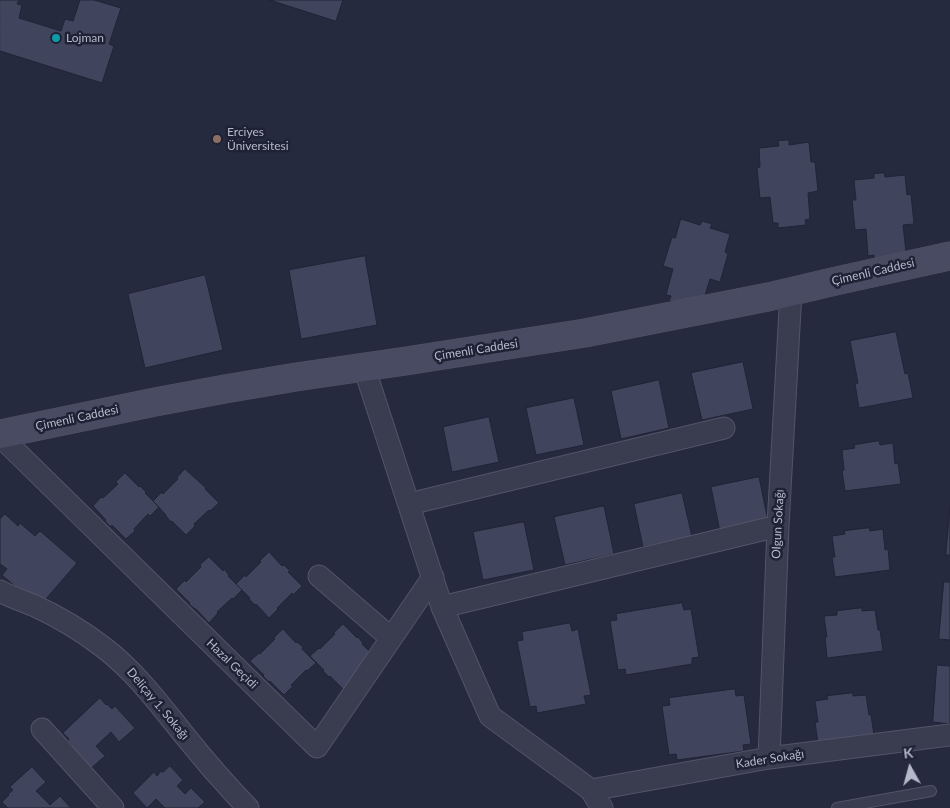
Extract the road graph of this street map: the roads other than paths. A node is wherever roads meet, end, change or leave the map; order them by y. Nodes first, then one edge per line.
1 (950, 256) edge
2 (791, 291) junction
3 (364, 367) junction
4 (724, 428) dead end
5 (0, 435) edge
6 (409, 504) junction
7 (778, 526) junction
8 (319, 576) dead end
9 (433, 577) junction
10 (0, 591) edge
11 (442, 608) junction
12 (392, 638) junction
13 (42, 728) dead end
14 (950, 736) edge
15 (769, 758) junction
16 (590, 790) junction
17 (931, 791) dead end
18 (113, 808) edge
19 (248, 808) edge
20 (602, 808) edge
21 (837, 808) edge

1 - 2 street, Çimenli Caddesi
2 - 3 street, Çimenli Caddesi
2 - 7 street, Olgun Sokağı
3 - 5 street, Çimenli Caddesi
3 - 6 street
4 - 6 street
5 - 12 street, Hazal Geçidi
6 - 9 street
7 - 11 street
7 - 15 street, Olgun Sokağı
8 - 12 street
9 - 11 street
9 - 12 street, Hazal Geçidi
10 - 19 street, Deliçay 1. Sokağı
11 - 16 street
13 - 18 street
14 - 15 street, Kader Sokağı
15 - 16 street, Kader Sokağı
16 - 20 street
17 - 21 lane

